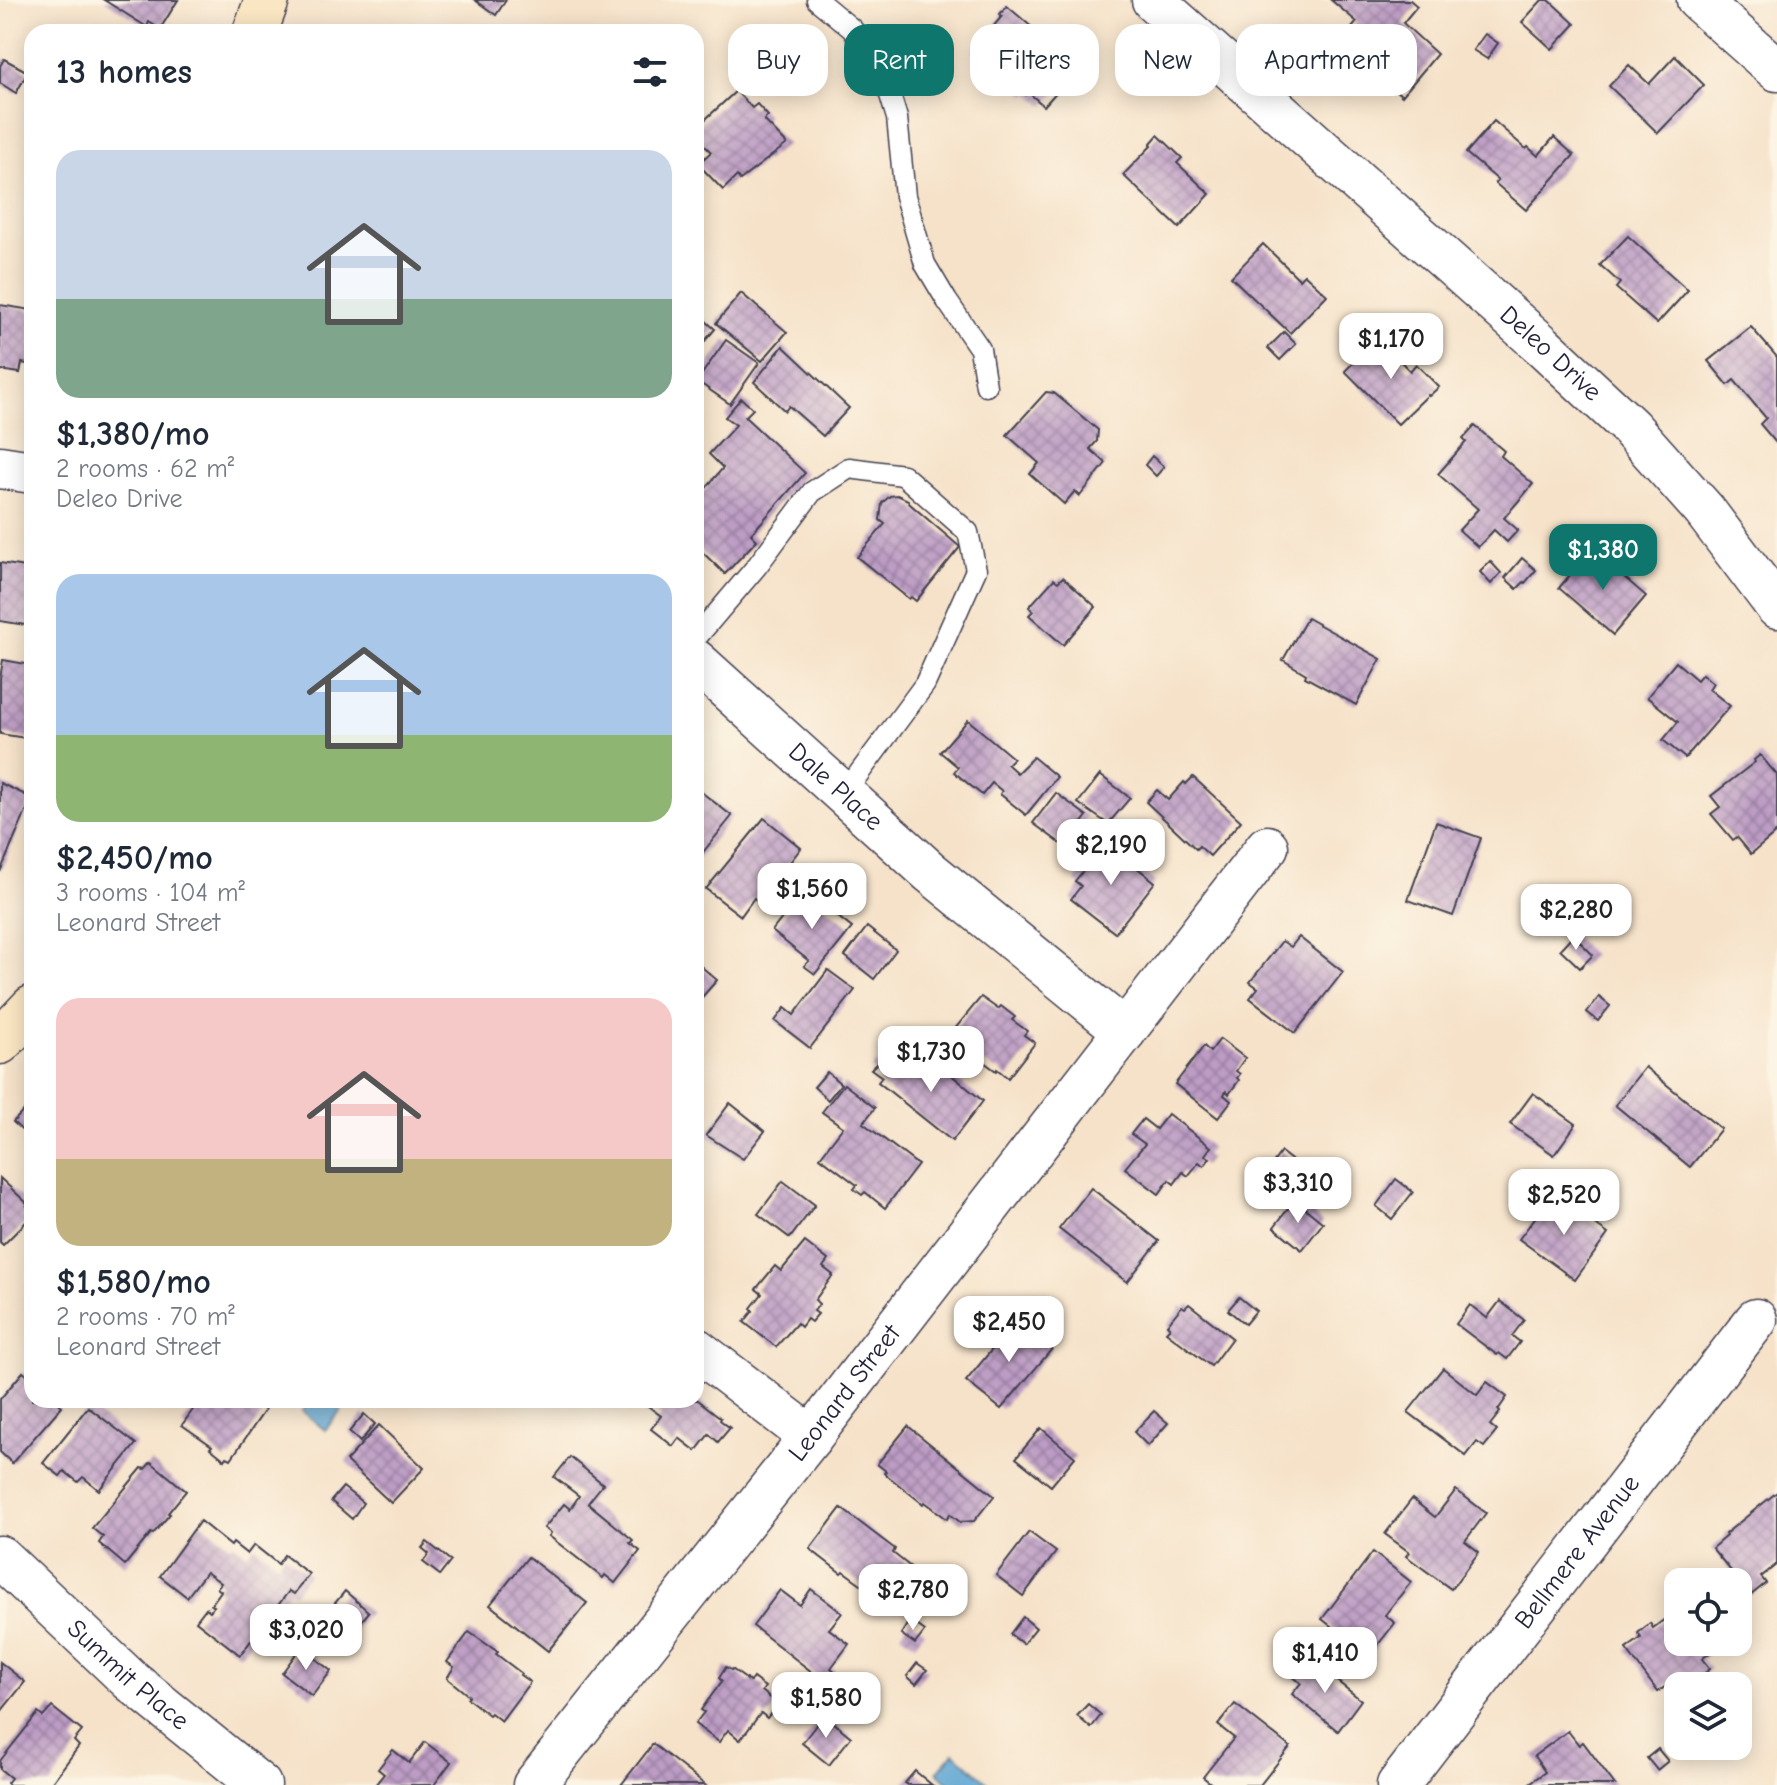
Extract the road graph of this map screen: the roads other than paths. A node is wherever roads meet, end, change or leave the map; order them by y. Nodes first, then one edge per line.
1 (267, 0) edge
2 (817, 0) edge
3 (1153, 0) edge
4 (1698, 0) edge
5 (258, 24) edge
6 (1777, 70) edge
7 (986, 386) dead end
8 (0, 467) edge
9 (24, 471) edge
10 (1777, 607) edge
11 (704, 629) edge
12 (704, 668) edge
13 (843, 795) junction
14 (1267, 847) dead end
15 (24, 1016) edge
16 (1125, 1031) junction
17 (0, 1042) edge
18 (1756, 1320) dead end
19 (704, 1355) edge
20 (811, 1437) junction
21 (0, 1557) edge
22 (1400, 1784) edge
23 (260, 1785) edge
24 (534, 1785) edge

1 - 5 street
2 - 7 lane
3 - 10 street, Deleo Drive
4 - 6 street
8 - 9 street
11 - 13 lane
12 - 13 street, Dale Place
13 - 16 street, Dale Place
14 - 16 street, Leonard Street
15 - 17 street
16 - 20 street, Leonard Street
18 - 22 street, Bellmere Avenue
19 - 20 street
20 - 24 street, Leonard Street
21 - 23 street, Summit Place

